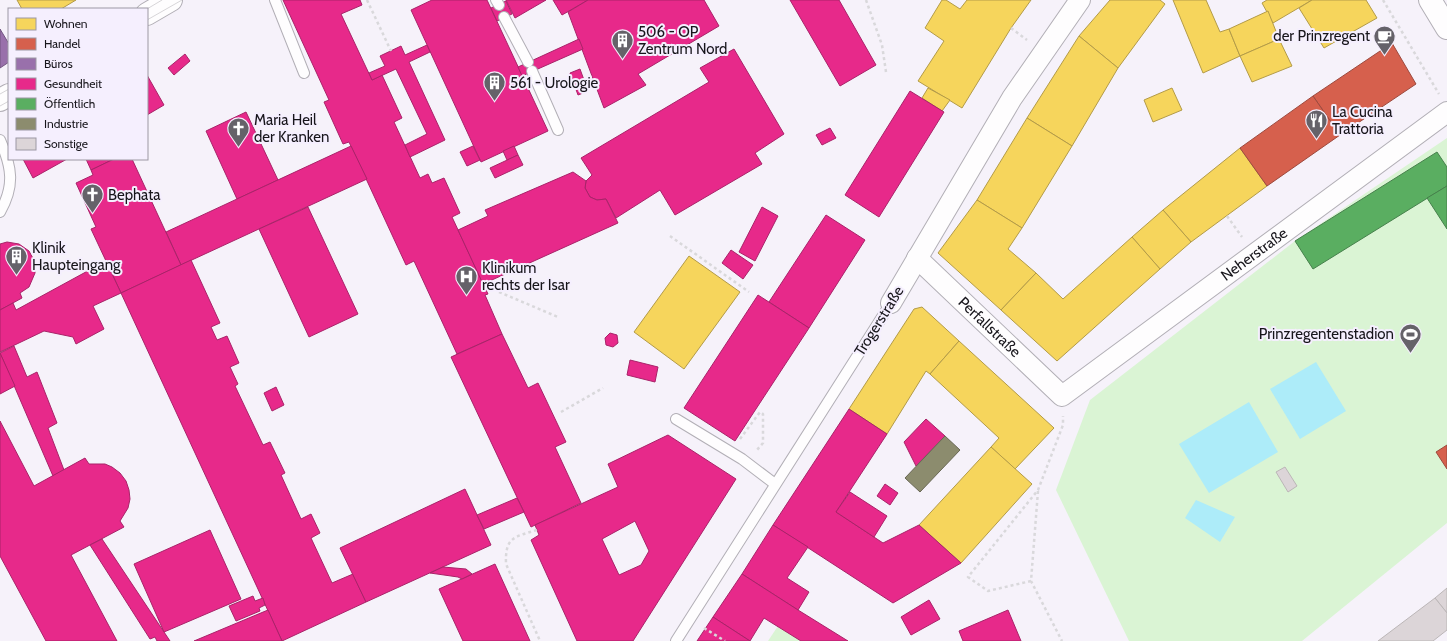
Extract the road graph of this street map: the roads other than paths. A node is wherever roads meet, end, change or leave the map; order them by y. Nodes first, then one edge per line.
1 (171, 0) edge
2 (275, 0) edge
3 (1080, 0) edge
4 (1430, 0) edge
5 (148, 13) edge
6 (504, 17) dead end
7 (1447, 28) edge
8 (304, 73) dead end
9 (1445, 106) edge
10 (558, 130) dead end
11 (0, 140) edge
12 (0, 212) edge
13 (917, 258) junction
14 (891, 303) joint
15 (1062, 396) joint
16 (676, 419) dead end
17 (775, 484) junction
18 (676, 641) edge

1 - 5 street
2 - 8 lane
3 - 13 street, Trogerstraße
4 - 7 street
6 - 10 lane
9 - 15 street, Neherstraße
11 - 12 lane
13 - 14 street, Trogerstraße
13 - 15 street, Perfallstraße
14 - 17 lane, Trogerstraße
16 - 17 lane
17 - 18 lane, Trogerstraße

